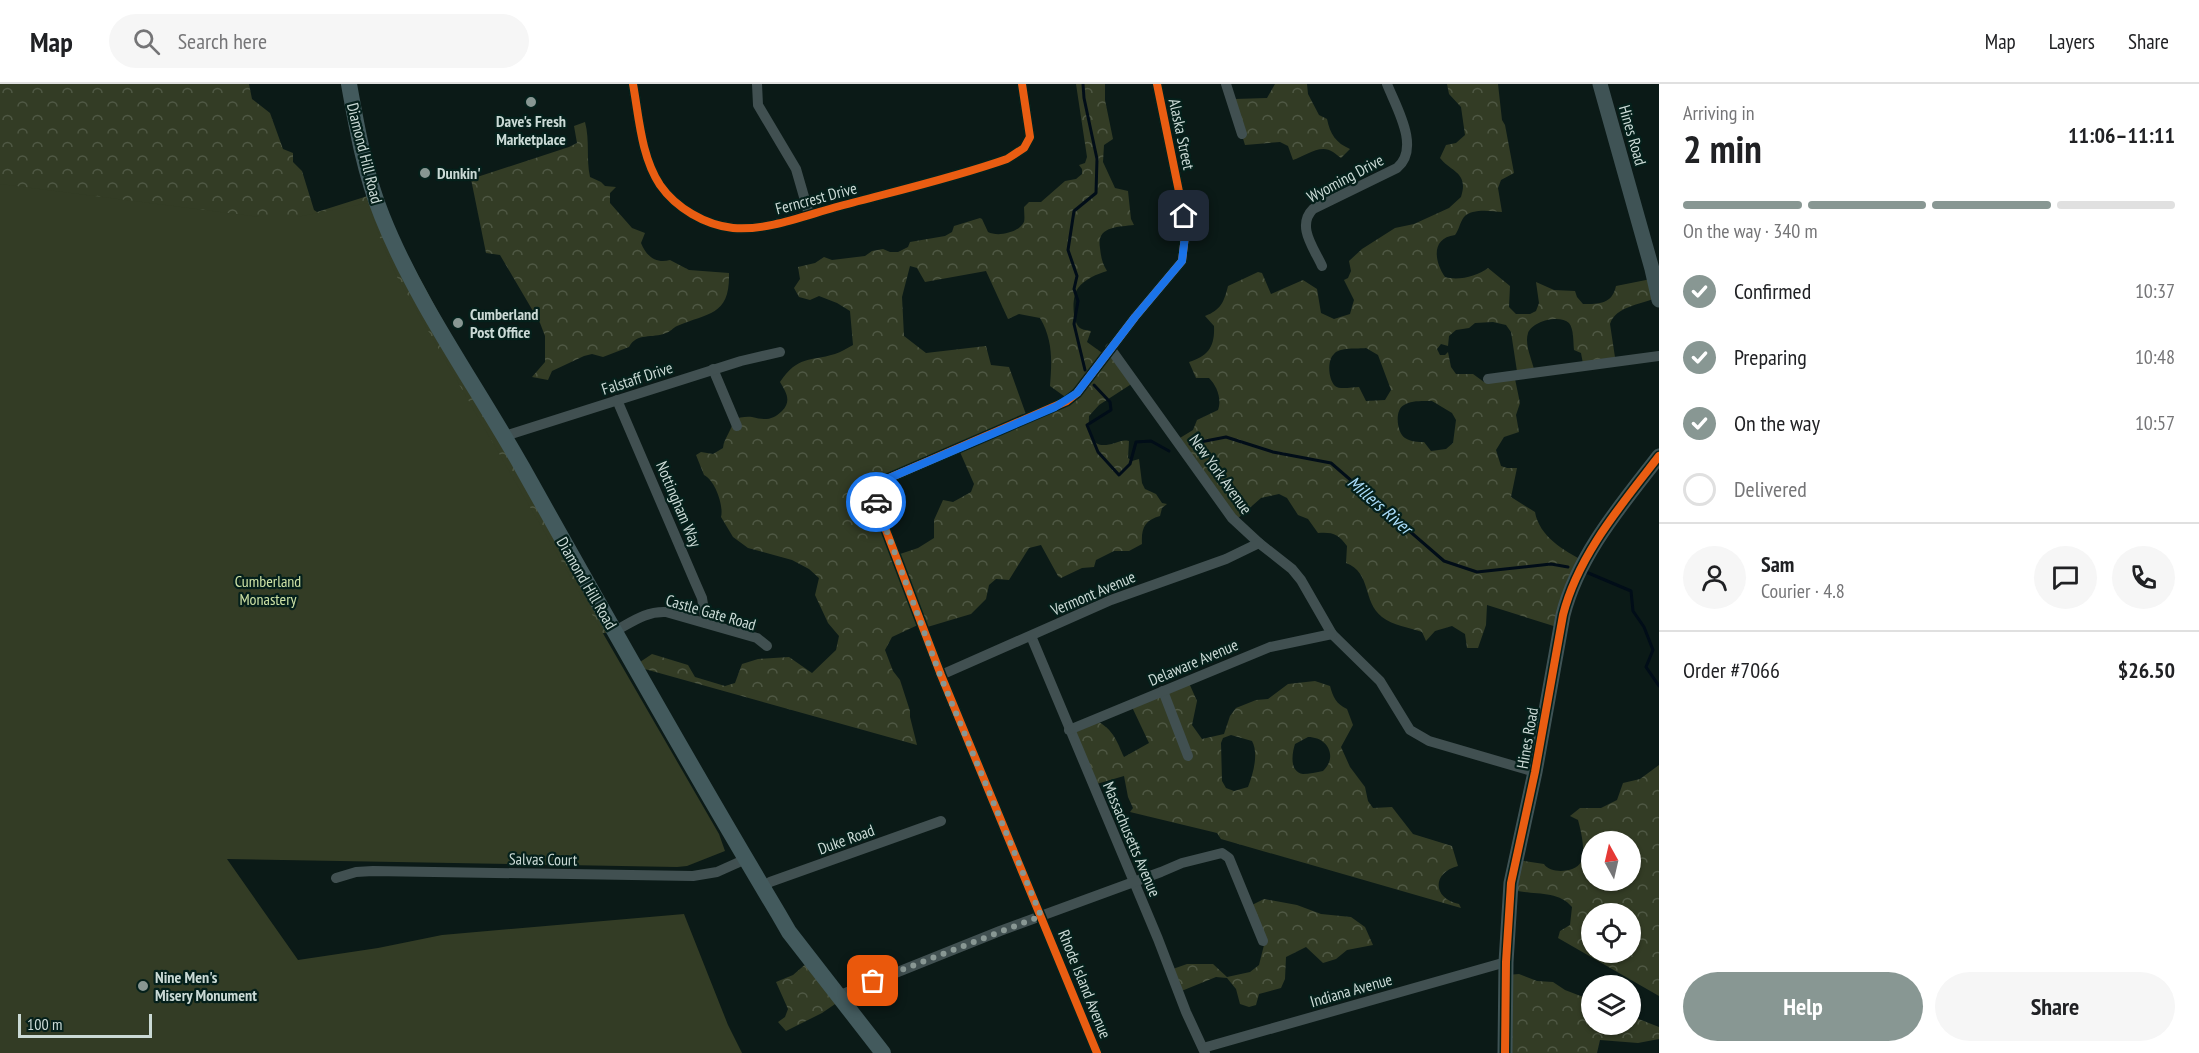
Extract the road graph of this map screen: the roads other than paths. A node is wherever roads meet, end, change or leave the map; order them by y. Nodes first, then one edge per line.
1 (349, 84) edge
2 (633, 84) edge
3 (757, 84) edge
4 (1022, 84) edge
5 (1157, 84) edge
6 (1226, 84) edge
7 (1387, 84) edge
8 (1600, 84) edge
9 (1242, 134) dead end
10 (809, 214) junction
11 (1322, 266) dead end
12 (1659, 300) edge
13 (1110, 348) junction
14 (780, 352) dead end
15 (1659, 356) edge
16 (713, 369) junction
17 (1488, 379) dead end
18 (617, 400) junction
19 (736, 426) dead end
20 (505, 436) junction
21 (1659, 456) edge
22 (874, 491) joint
23 (1259, 543) junction
24 (706, 623) junction
25 (615, 631) junction
26 (1332, 634) junction
27 (1031, 636) junction
28 (767, 646) dead end
29 (940, 675) junction
30 (1163, 691) junction
31 (1069, 730) junction
32 (1188, 756) dead end
33 (1535, 772) junction
34 (941, 821) dead end
35 (746, 859) junction
36 (336, 878) dead end
37 (1133, 882) junction
38 (763, 888) junction
39 (1041, 916) junction
40 (1263, 941) dead end
41 (1506, 962) junction
42 (838, 996) junction
43 (1204, 1051) edge
44 (1095, 1052) edge
45 (883, 1053) edge
46 (1505, 1053) edge

1 - 20 main road, Diamond Hill Road
2 - 10 street, Ferncrest Drive
3 - 10 street
4 - 10 street, Ferncrest Drive
5 - 13 street, Alaska Street
6 - 9 street
7 - 11 street, Wyoming Drive
8 - 12 street, Hines Road
13 - 22 street, Alaska Street
13 - 23 street, New York Avenue
14 - 16 street, Falstaff Drive
15 - 17 street
16 - 18 street, Falstaff Drive
16 - 19 street
18 - 20 street, Falstaff Drive
18 - 24 street, Nottingham Way
20 - 25 main road, Diamond Hill Road
21 - 33 street, Hines Road
22 - 29 street, Rhode Island Avenue
23 - 26 street, New York Avenue
23 - 27 street, Vermont Avenue
24 - 25 street, Castle Gate Road
24 - 28 street, Castle Gate Road
25 - 35 main road, Diamond Hill Road
26 - 30 street, Delaware Avenue
26 - 33 street, New York Avenue
27 - 29 street, Vermont Avenue
27 - 31 street, Massachusetts Avenue
29 - 39 street, Rhode Island Avenue
30 - 31 street, Delaware Avenue
30 - 32 street
31 - 37 street, Massachusetts Avenue
33 - 41 street, Hines Road
34 - 38 street, Duke Road
35 - 36 street, Salvas Court
35 - 38 main road, Diamond Hill Road
37 - 39 street
37 - 40 street
37 - 43 street, Massachusetts Avenue
38 - 42 main road, Diamond Hill Road
39 - 42 street
39 - 44 street, Rhode Island Avenue
41 - 43 street, Indiana Avenue
41 - 46 street, Hines Road
42 - 45 main road, Diamond Hill Road

